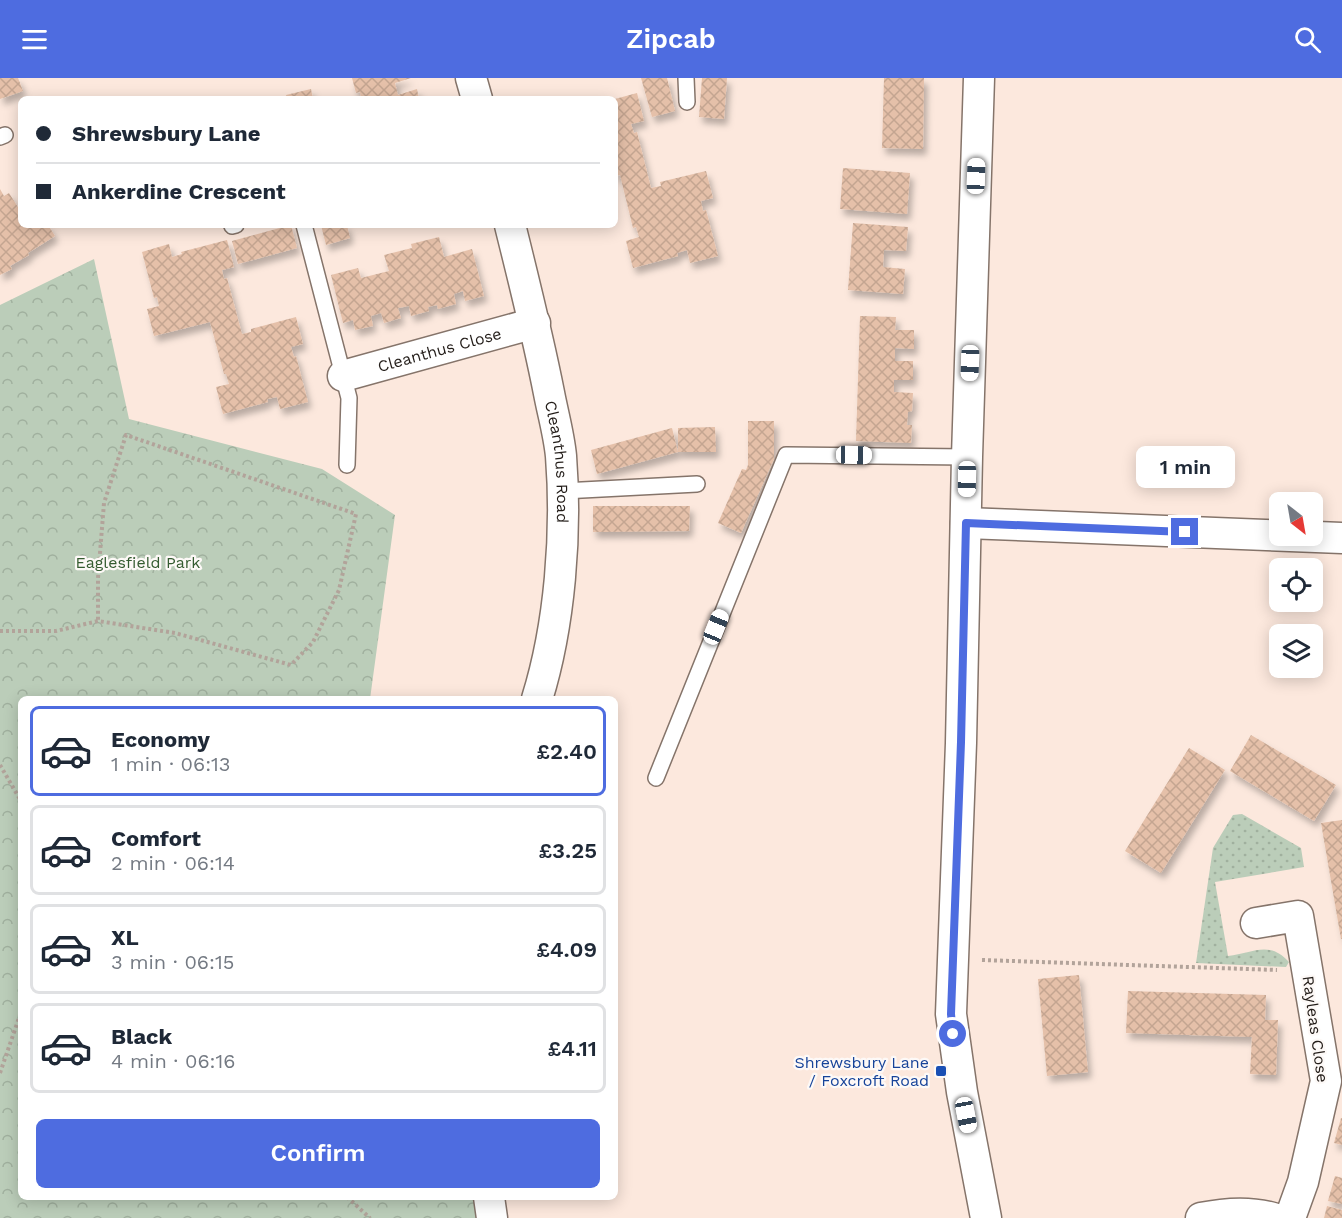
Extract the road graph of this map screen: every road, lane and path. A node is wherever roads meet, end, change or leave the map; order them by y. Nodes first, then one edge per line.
1 (686, 78) edge
2 (979, 78) edge
3 (687, 102) dead end
4 (305, 228) edge
5 (511, 228) edge
6 (535, 323) junction
7 (343, 376) junction
8 (967, 456) junction
9 (347, 465) dead end
10 (696, 484) dead end
11 (563, 491) junction
12 (966, 523) junction
13 (1342, 538) edge
14 (98, 621) junction
15 (0, 631) edge
16 (538, 696) edge
17 (0, 765) edge
18 (656, 778) dead end
19 (18, 796) edge
20 (1256, 923) dead end
21 (952, 959) junction
22 (1308, 972) junction
23 (18, 1021) edge
24 (0, 1072) edge
25 (350, 1200) edge
26 (489, 1200) edge
27 (370, 1218) edge
28 (492, 1218) edge
29 (986, 1218) edge
30 (1201, 1218) edge
31 (1273, 1218) edge
32 (1290, 1218) edge

1 - 3 lane
2 - 8 street
4 - 7 lane
5 - 6 street, Cleanthus Road
6 - 7 street, Cleanthus Close
6 - 11 street, Cleanthus Road
7 - 9 lane
8 - 12 street
8 - 18 lane
10 - 11 lane
11 - 16 street, Cleanthus Road
12 - 13 street
12 - 21 street
14 - 14 path
14 - 15 path
17 - 19 path
20 - 22 street, Rayleas Close
21 - 22 path
21 - 29 street
22 - 32 street, Rayleas Close
23 - 24 path
25 - 27 path
26 - 28 street
30 - 31 street

